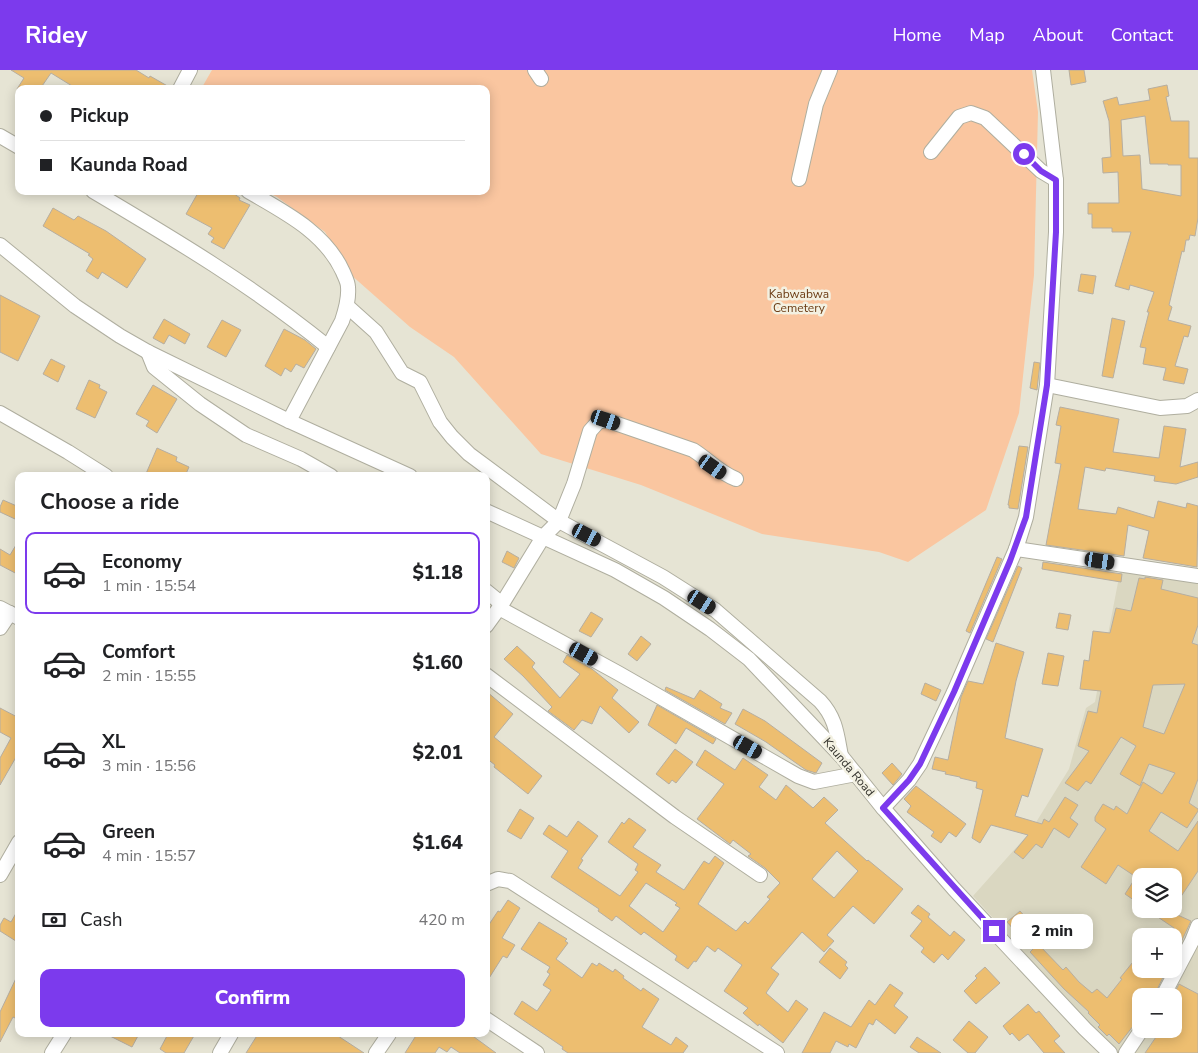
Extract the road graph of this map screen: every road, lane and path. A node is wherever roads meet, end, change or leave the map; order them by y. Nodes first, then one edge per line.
1 (830, 70) edge
2 (1043, 70) edge
3 (187, 71) edge
4 (182, 85) edge
5 (0, 136) edge
6 (15, 145) edge
7 (931, 152) dead end
8 (799, 179) dead end
9 (1056, 180) junction
10 (100, 195) edge
11 (255, 195) edge
12 (0, 245) edge
13 (347, 306) junction
14 (328, 347) junction
15 (148, 352) junction
16 (1047, 385) junction
17 (1198, 400) edge
18 (0, 413) edge
19 (289, 421) junction
20 (100, 472) edge
21 (324, 472) edge
22 (401, 472) edge
23 (736, 479) dead end
24 (490, 513) edge
25 (559, 520) junction
26 (543, 537) junction
27 (1016, 549) junction
28 (1198, 576) edge
29 (490, 595) edge
30 (501, 606) junction
31 (9, 613) edge
32 (490, 621) edge
33 (0, 628) edge
34 (490, 679) edge
35 (842, 757) junction
36 (856, 774) junction
37 (883, 808) junction
38 (15, 849) edge
39 (0, 875) edge
40 (760, 875) dead end
41 (490, 882) edge
42 (1198, 926) edge
43 (1167, 988) edge
44 (490, 1023) edge
45 (62, 1037) edge
46 (229, 1037) edge
47 (387, 1037) edge
48 (1136, 1038) edge
49 (52, 1053) edge
50 (220, 1053) edge
51 (376, 1053) edge
52 (537, 1053) edge
53 (777, 1053) edge
54 (1110, 1053) edge
55 (1126, 1053) edge

1 - 8 street
2 - 9 street
3 - 4 street
5 - 6 street
7 - 9 street
9 - 16 street
10 - 14 street
11 - 13 street
12 - 15 street
13 - 14 street
13 - 25 street
14 - 19 street
15 - 19 street
15 - 21 street
16 - 17 street
16 - 27 street
18 - 20 street
19 - 22 street
23 - 25 street
24 - 26 street, Kaunda Road
25 - 26 street
25 - 35 street
26 - 30 street
26 - 35 street, Kaunda Road
27 - 28 street
27 - 37 street
29 - 30 street
30 - 32 street
30 - 36 street
31 - 33 street
34 - 40 street
35 - 36 street, Kaunda Road
36 - 37 street, Kaunda Road
37 - 54 street, Kaunda Road
38 - 39 street
41 - 53 street
42 - 43 street
44 - 52 street
45 - 49 street
46 - 50 street
47 - 51 street
48 - 55 street

